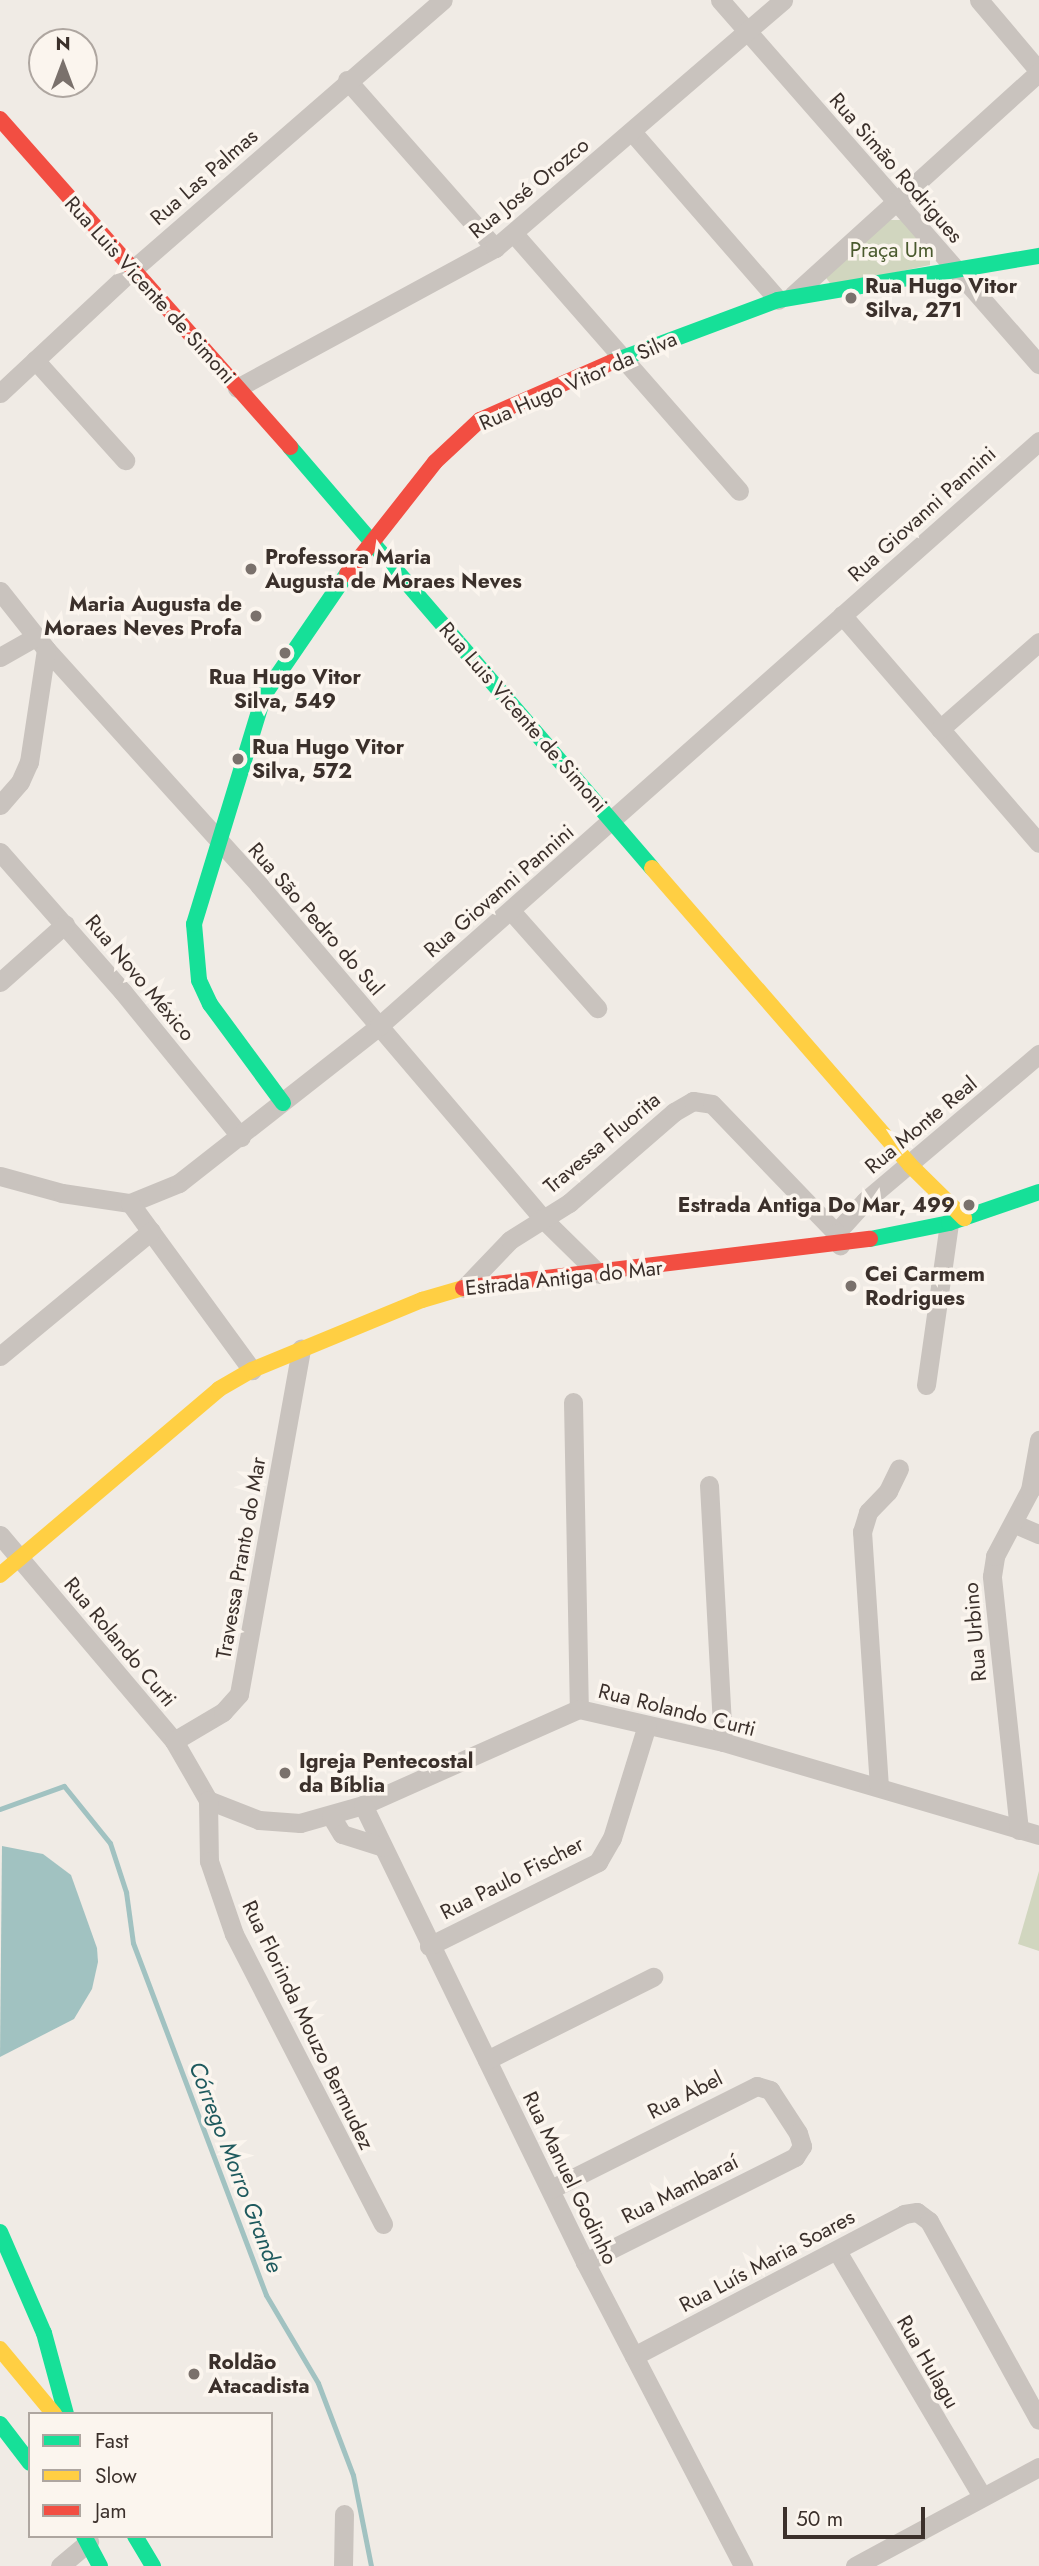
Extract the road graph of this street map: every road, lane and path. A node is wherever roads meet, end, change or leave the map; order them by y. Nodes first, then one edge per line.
1 (443, 0) edge
2 (720, 0) edge
3 (783, 0) edge
4 (979, 0) edge
5 (748, 32) junction
6 (1039, 72) edge
7 (347, 80) junction
8 (0, 119) edge
9 (633, 133) junction
10 (898, 203) junction
11 (515, 234) junction
12 (495, 248) junction
13 (1039, 256) edge
14 (955, 270) junction
15 (131, 271) junction
16 (786, 298) junction
17 (622, 358) junction
18 (35, 360) junction
19 (1039, 364) edge
20 (237, 388) junction
21 (0, 393) edge
22 (1039, 441) edge
23 (125, 460) dead end
24 (739, 491) dead end
25 (371, 539) junction
26 (0, 591) edge
27 (842, 615) junction
28 (1039, 642) edge
29 (40, 643) junction
30 (0, 657) edge
31 (940, 729) junction
32 (0, 805) edge
33 (613, 821) junction
34 (218, 843) junction
35 (1039, 843) edge
36 (0, 852) edge
37 (511, 911) junction
38 (65, 925) junction
39 (0, 982) edge
40 (597, 1008) dead end
41 (379, 1026) junction
42 (1039, 1054) edge
43 (283, 1103) junction
44 (241, 1137) junction
45 (910, 1165) junction
46 (0, 1175) edge
47 (1039, 1192) edge
48 (130, 1203) junction
49 (542, 1219) junction
50 (957, 1220) junction
51 (151, 1231) junction
52 (838, 1239) junction
53 (599, 1274) junction
54 (464, 1287) junction
55 (301, 1349) junction
56 (0, 1356) edge
57 (252, 1370) junction
58 (926, 1385) dead end
59 (573, 1402) dead end
60 (1039, 1440) edge
61 (899, 1468) dead end
62 (709, 1485) dead end
63 (1011, 1529) junction
64 (1039, 1534) edge
65 (0, 1535) edge
66 (18, 1558) junction
67 (0, 1575) edge
68 (579, 1709) junction
69 (647, 1725) junction
70 (174, 1741) junction
71 (723, 1742) junction
72 (879, 1787) junction
73 (208, 1800) junction
74 (363, 1805) junction
75 (331, 1816) junction
76 (1019, 1830) junction
77 (1039, 1835) edge
78 (383, 1847) junction
79 (429, 1946) junction
80 (653, 1977) dead end
81 (487, 2060) junction
82 (794, 2157) joint
83 (551, 2189) junction
84 (383, 2224) dead end
85 (0, 2232) edge
86 (836, 2250) junction
87 (585, 2262) junction
88 (0, 2349) edge
89 (634, 2357) junction
90 (52, 2412) edge
91 (65, 2412) edge
92 (1039, 2420) edge
93 (0, 2424) edge
94 (28, 2460) edge
95 (1039, 2467) edge
96 (982, 2496) junction
97 (344, 2514) dead end
98 (136, 2538) edge
99 (87, 2539) edge
100 (60, 2566) edge
101 (100, 2566) edge
102 (153, 2566) edge
103 (343, 2566) edge
104 (743, 2566) edge
105 (855, 2566) edge

1 - 7 street, Rua Las Palmas
2 - 5 street, Rua Simão Rodrigues
3 - 5 street, Rua José Orozco
4 - 6 street
5 - 9 street, Rua José Orozco
5 - 10 street, Rua Simão Rodrigues
6 - 10 street
7 - 12 street
7 - 15 street, Rua Las Palmas
8 - 15 street, Rua Luis Vicente de Simoni
9 - 11 street, Rua José Orozco
9 - 16 street
10 - 14 street, Rua Simão Rodrigues
10 - 16 street
11 - 12 street, Rua José Orozco
11 - 17 street
12 - 20 street, Rua José Orozco
13 - 14 street, Rua Hugo Vitor da Silva
14 - 16 street, Rua Hugo Vitor da Silva
14 - 19 street, Rua Simão Rodrigues
15 - 18 street, Rua Las Palmas
15 - 20 street, Rua Luis Vicente de Simoni
16 - 17 street, Rua Hugo Vitor da Silva
17 - 24 street
17 - 25 street, Rua Hugo Vitor da Silva
18 - 21 street, Rua Las Palmas
18 - 23 street
20 - 25 street, Rua Luis Vicente de Simoni
22 - 27 street, Rua Giovanni Pannini
25 - 33 street, Rua Luis Vicente de Simoni
25 - 34 street, Rua Hugo Vitor da Silva
26 - 29 street, Rua São Pedro do Sul
27 - 31 street
27 - 33 street, Rua Giovanni Pannini
28 - 31 street
29 - 30 street
29 - 32 street
29 - 34 street, Rua São Pedro do Sul
31 - 35 street
33 - 37 street, Rua Giovanni Pannini
33 - 45 street, Rua Luis Vicente de Simoni
34 - 41 street, Rua São Pedro do Sul
34 - 43 street, Rua Hugo Vitor da Silva
36 - 38 street, Rua Novo México
37 - 40 street
37 - 41 street, Rua Giovanni Pannini
38 - 39 street
38 - 44 street, Rua Novo México
41 - 43 street, Rua Giovanni Pannini
41 - 49 street, Rua São Pedro do Sul
42 - 45 street, Rua Monte Real
43 - 44 street, Rua Giovanni Pannini
44 - 48 street, Rua Giovanni Pannini
45 - 50 street, Rua Luis Vicente de Simoni
45 - 52 street, Rua Monte Real
46 - 48 street
47 - 50 street, Estrada Antiga do Mar
48 - 51 street
49 - 52 street, Travessa Fluorita
49 - 53 street, Rua São Pedro do Sul
49 - 54 street, Travessa Fluorita
50 - 52 street, Estrada Antiga do Mar
50 - 58 street
51 - 56 street
51 - 57 street
52 - 53 street, Estrada Antiga do Mar
53 - 54 street, Estrada Antiga do Mar
54 - 55 street, Estrada Antiga do Mar
55 - 57 street, Estrada Antiga do Mar
55 - 70 street, Travessa Pranto do Mar
57 - 66 street, Estrada Antiga do Mar
59 - 68 street
60 - 63 street, Rua Urbino
61 - 72 street
62 - 71 street
63 - 64 street
63 - 76 street, Rua Urbino
65 - 66 street, Rua Rolando Curti
66 - 67 street, Estrada Antiga do Mar
66 - 70 street, Rua Rolando Curti
68 - 69 street, Rua Rolando Curti
68 - 74 street, Rua Rolando Curti
69 - 71 street, Rua Rolando Curti
69 - 79 street, Rua Paulo Fischer
70 - 73 street, Rua Rolando Curti
71 - 72 street, Rua Rolando Curti
72 - 76 street, Rua Rolando Curti
73 - 75 street, Rua Rolando Curti
73 - 84 street, Rua Florinda Mouzo Bermudez
74 - 75 street, Rua Rolando Curti
74 - 78 street, Rua Manuel Godinho
75 - 78 street
76 - 77 street, Rua Rolando Curti
78 - 79 street, Rua Manuel Godinho
79 - 81 street, Rua Manuel Godinho
80 - 81 street
81 - 83 street, Rua Manuel Godinho
82 - 83 street, Rua Abel
82 - 87 street, Rua Mambaraí
83 - 87 street, Rua Manuel Godinho
85 - 91 street
86 - 89 street, Rua Luís Maria Soares
86 - 92 street, Rua Luís Maria Soares
86 - 96 street, Rua Hulagu
87 - 89 street, Rua Manuel Godinho
88 - 90 street
89 - 104 street, Rua Manuel Godinho
93 - 94 street
95 - 96 street
96 - 105 street
97 - 103 street
98 - 102 street
99 - 100 street
99 - 101 street

